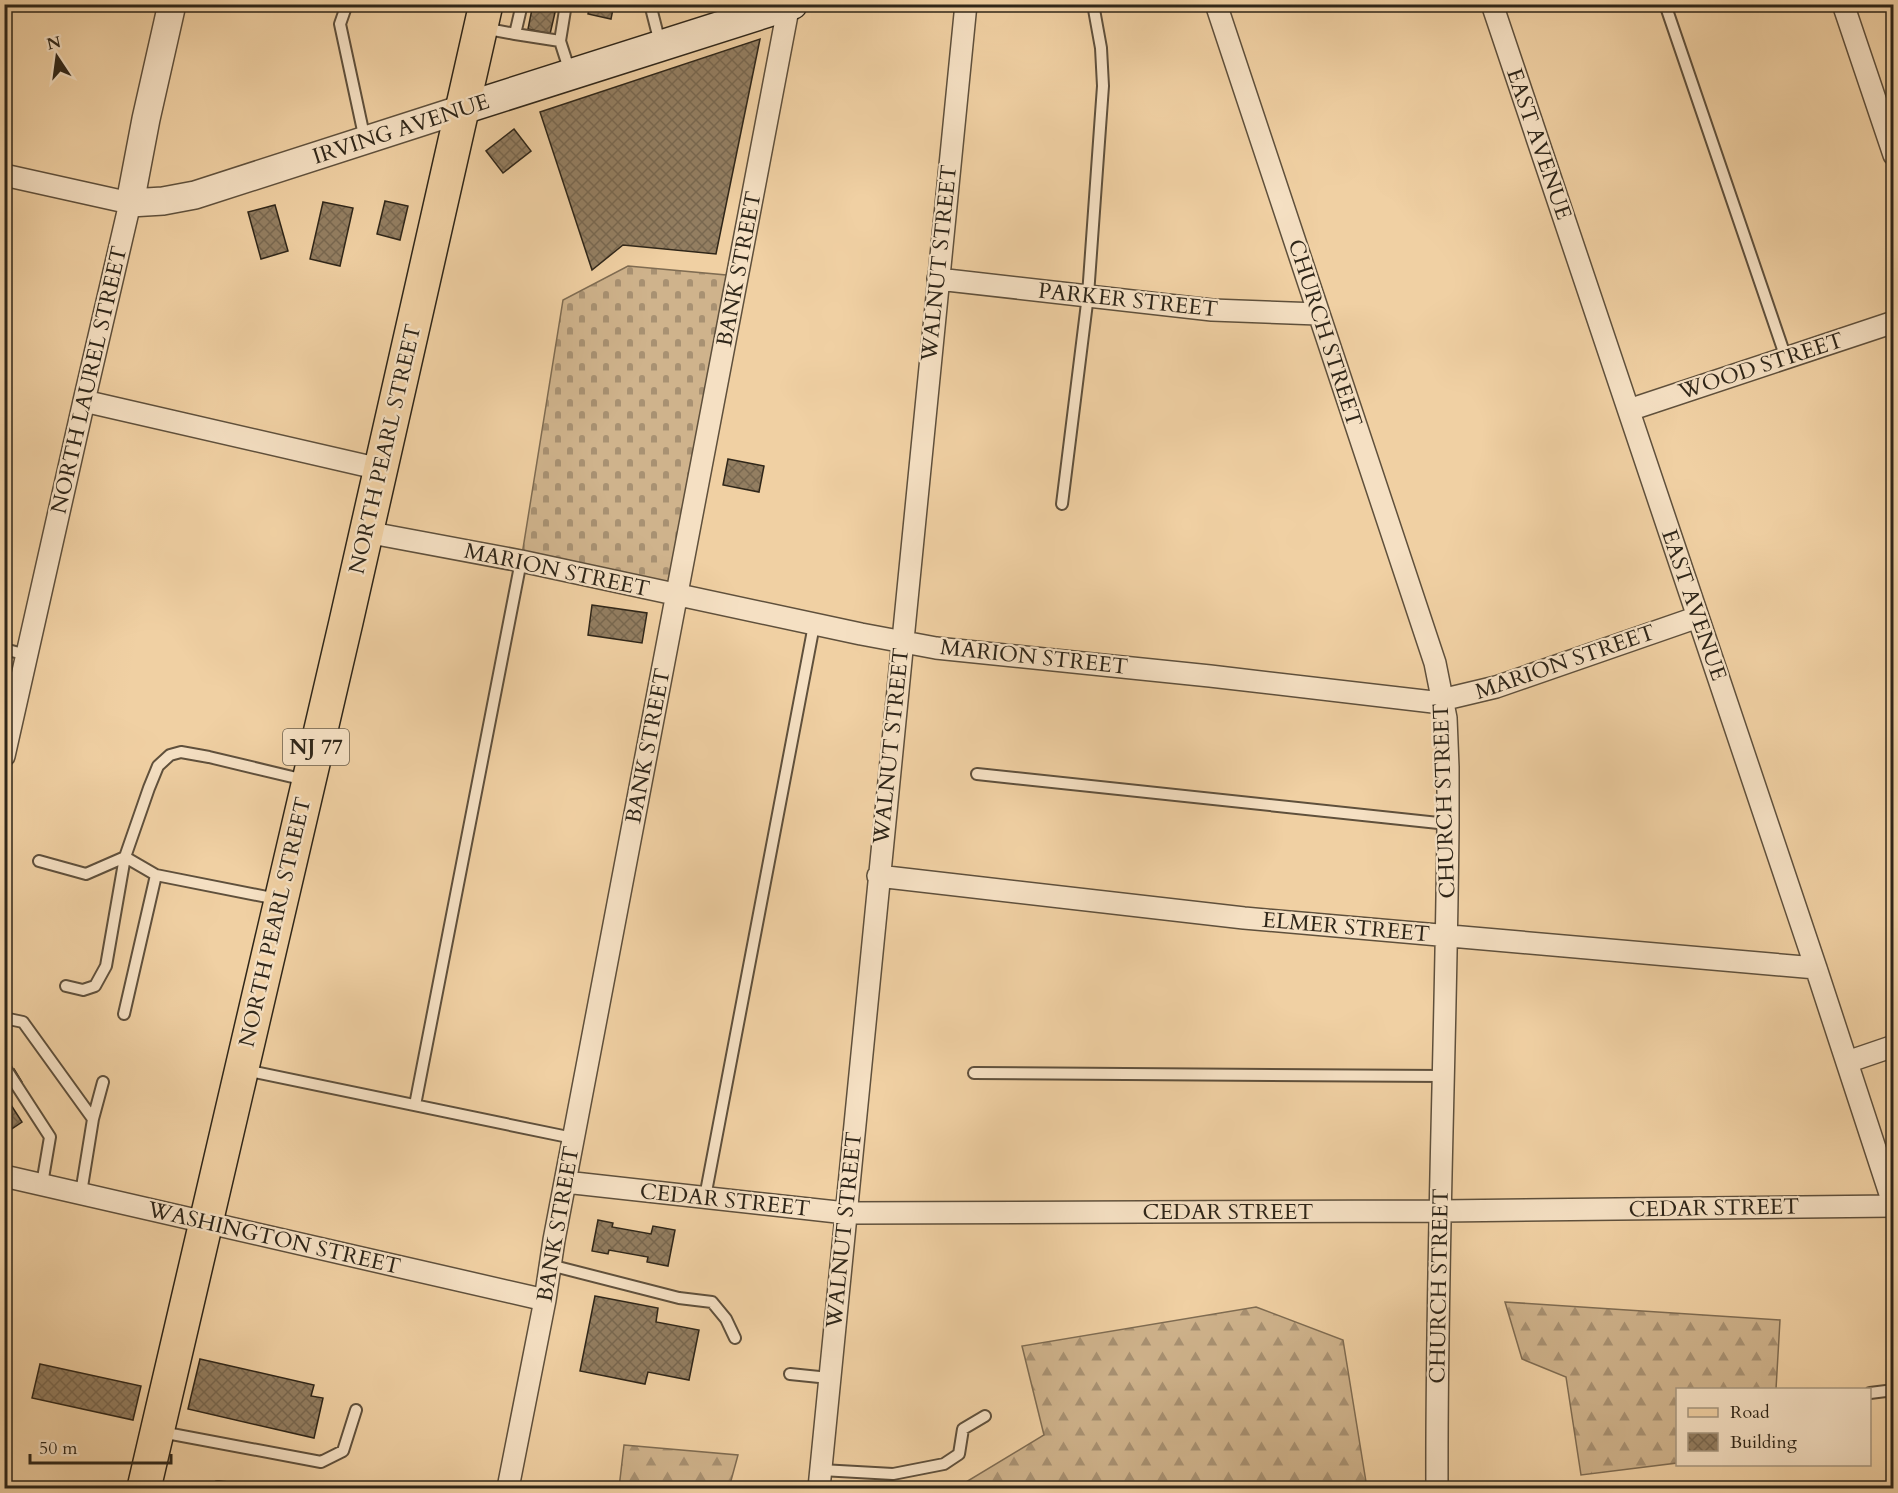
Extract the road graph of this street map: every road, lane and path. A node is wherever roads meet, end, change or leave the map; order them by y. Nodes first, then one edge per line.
1 (172, 4) edge
2 (346, 4) edge
3 (522, 4) edge
4 (566, 4) edge
5 (650, 4) edge
6 (966, 4) edge
7 (1093, 4) edge
8 (1216, 4) edge
9 (1492, 4) edge
10 (1665, 4) edge
11 (1843, 4) edge
12 (790, 5) edge
13 (484, 16) edge
14 (515, 34) junction
15 (560, 41) junction
16 (660, 46) junction
17 (571, 74) junction
18 (462, 108) junction
19 (364, 140) junction
20 (1893, 155) edge
21 (4, 175) edge
22 (130, 203) junction
23 (938, 279) junction
24 (1088, 295) junction
25 (1318, 314) junction
26 (1893, 322) edge
27 (1786, 358) junction
28 (84, 401) junction
29 (1629, 410) junction
30 (380, 469) junction
31 (1062, 504) dead end
32 (366, 532) junction
33 (522, 561) junction
34 (676, 595) junction
35 (1698, 617) junction
36 (814, 624) junction
37 (902, 642) junction
38 (4, 650) edge
39 (27, 655) junction
40 (1443, 700) junction
41 (4, 756) edge
42 (977, 774) dead end
43 (308, 781) junction
44 (1448, 824) junction
45 (125, 857) junction
46 (39, 861) dead end
47 (156, 875) junction
48 (878, 876) junction
49 (280, 900) junction
50 (1447, 936) junction
51 (1816, 968) junction
52 (66, 986) dead end
53 (124, 1014) dead end
54 (4, 1018) edge
55 (1893, 1046) edge
56 (1846, 1062) junction
57 (4, 1066) edge
58 (241, 1069) junction
59 (974, 1073) dead end
60 (1444, 1076) junction
61 (103, 1082) dead end
62 (415, 1105) junction
63 (93, 1119) junction
64 (573, 1137) junction
65 (4, 1176) edge
66 (565, 1182) junction
67 (42, 1184) junction
68 (81, 1193) junction
69 (705, 1197) junction
70 (1893, 1206) edge
71 (1441, 1211) junction
72 (846, 1213) junction
73 (206, 1222) junction
74 (550, 1265) junction
75 (544, 1300) junction
76 (735, 1338) dead end
77 (790, 1374) dead end
78 (829, 1378) junction
79 (1893, 1390) edge
80 (1871, 1393) edge
81 (356, 1410) dead end
82 (985, 1416) dead end
83 (158, 1431) junction
84 (820, 1479) edge
85 (144, 1488) edge
86 (508, 1488) edge
87 (1437, 1488) edge

1 - 22 street, NORTH LAUREL STREET
2 - 19 lane
3 - 14 lane
4 - 15 lane
5 - 16 lane
6 - 23 street, WALNUT STREET
7 - 24 lane
8 - 25 street, CHURCH STREET
9 - 29 street, EAST AVENUE
10 - 27 lane
11 - 20 street
12 - 16 main road, IRVING AVENUE
12 - 34 street, BANK STREET
13 - 14 lane
13 - 18 main road, NORTH PEARL STREET / NJ 77
14 - 15 lane
15 - 17 lane
16 - 17 main road, IRVING AVENUE
17 - 18 main road, IRVING AVENUE
18 - 19 street, IRVING AVENUE
18 - 30 main road, NORTH PEARL STREET / NJ 77
19 - 22 street, IRVING AVENUE
21 - 22 street, IRVING AVENUE
22 - 28 street, NORTH LAUREL STREET
23 - 24 street, PARKER STREET
23 - 37 street, WALNUT STREET
24 - 25 street, PARKER STREET
24 - 31 lane
25 - 40 street, CHURCH STREET
26 - 27 street, WOOD STREET
27 - 29 street, WOOD STREET
28 - 30 street
28 - 39 street, NORTH LAUREL STREET
29 - 35 street, EAST AVENUE
30 - 32 main road, NORTH PEARL STREET / NJ 77
32 - 33 street, MARION STREET
32 - 43 main road, NORTH PEARL STREET / NJ 77
33 - 34 street, MARION STREET
33 - 62 lane
34 - 36 street, MARION STREET
34 - 64 street, BANK STREET
35 - 40 street, MARION STREET
35 - 51 street, EAST AVENUE
36 - 37 street, MARION STREET
36 - 69 lane
37 - 40 street, MARION STREET
37 - 48 street, WALNUT STREET
38 - 39 lane
39 - 41 street, NORTH LAUREL STREET
40 - 44 street, CHURCH STREET
42 - 44 lane
43 - 45 lane
43 - 49 main road, NORTH PEARL STREET / NJ 77
44 - 50 street, CHURCH STREET
45 - 46 lane
45 - 47 lane
45 - 52 lane
47 - 49 lane
47 - 53 lane
48 - 50 street, ELMER STREET
48 - 72 street, WALNUT STREET
49 - 58 main road, NORTH PEARL STREET / NJ 77
50 - 51 street, ELMER STREET
50 - 60 street, CHURCH STREET
51 - 56 street, EAST AVENUE
54 - 63 lane
55 - 56 street
56 - 70 street, EAST AVENUE
57 - 67 lane
58 - 62 lane
58 - 73 main road, NORTH PEARL STREET / NJ 77
59 - 60 lane
60 - 71 street, CHURCH STREET
61 - 63 lane
62 - 64 lane
63 - 68 lane
64 - 66 street, BANK STREET
65 - 67 street, WASHINGTON STREET
66 - 69 street, CEDAR STREET
66 - 74 street, BANK STREET
67 - 68 street, WASHINGTON STREET
68 - 73 street, WASHINGTON STREET
69 - 72 street, CEDAR STREET
70 - 71 street, CEDAR STREET
71 - 72 street, CEDAR STREET
71 - 87 street, CHURCH STREET
72 - 78 street, WALNUT STREET
73 - 75 street, WASHINGTON STREET
73 - 83 main road, NORTH PEARL STREET / NJ 77
74 - 75 street, BANK STREET
74 - 76 lane
75 - 86 street, BANK STREET
77 - 78 lane
78 - 84 street, WALNUT STREET
79 - 80 lane
81 - 83 lane
82 - 84 lane
83 - 85 main road, NORTH PEARL STREET / NJ 77

